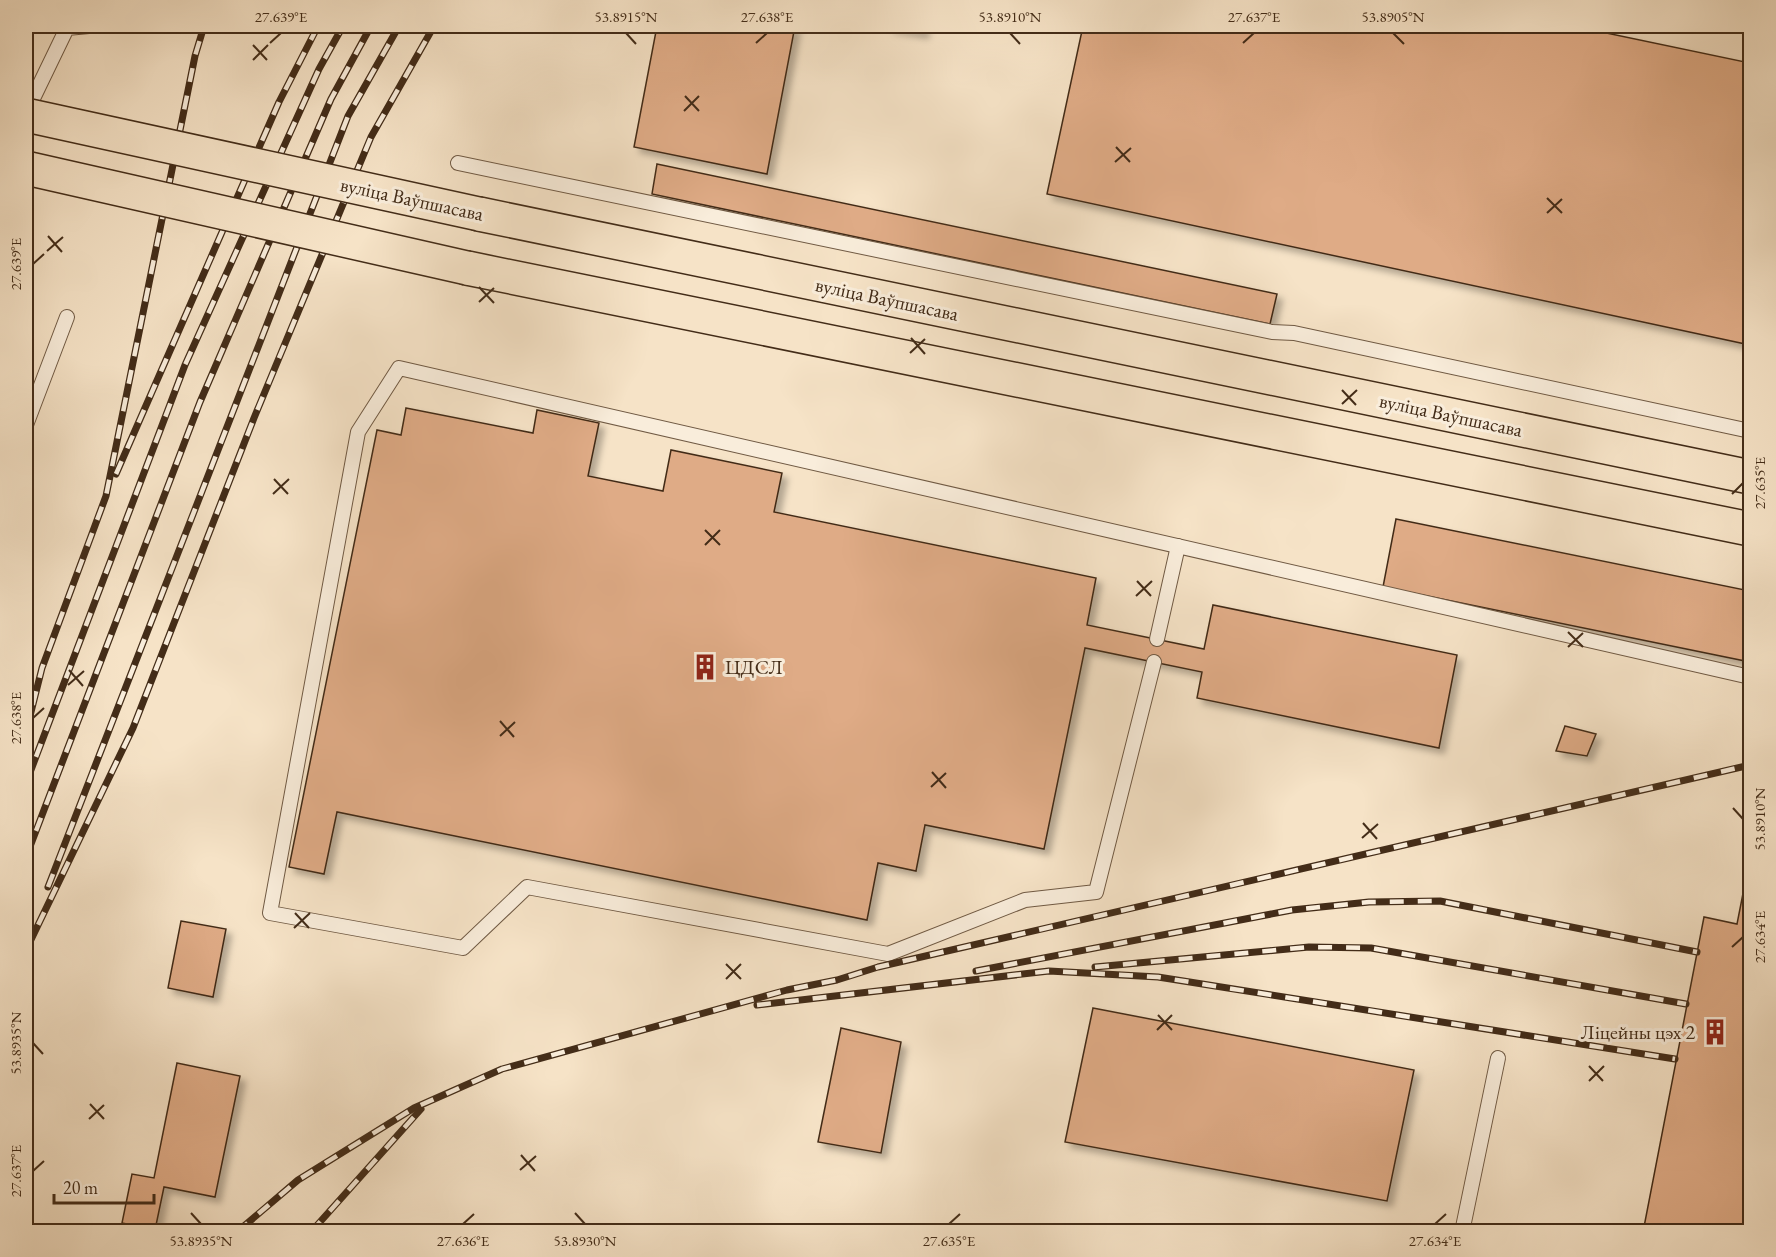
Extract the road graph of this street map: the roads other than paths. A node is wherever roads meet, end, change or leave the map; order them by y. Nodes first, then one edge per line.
1 (89, 26) edge
2 (26, 114) edge
3 (458, 163) dead end
4 (26, 168) edge
5 (67, 316) dead end
6 (26, 425) edge
7 (1750, 431) edge
8 (1750, 477) edge
9 (1750, 529) edge
10 (1178, 546) junction
11 (1157, 639) dead end
12 (1154, 662) dead end
13 (1750, 677) edge
14 (1498, 1058) dead end
15 (1462, 1232) edge

1 - 2 lane
2 - 8 main road, вуліца Ваўпшасава, bridge
3 - 7 lane
4 - 9 main road, bridge
5 - 6 lane
10 - 11 lane
10 - 12 lane
10 - 13 lane
14 - 15 lane

